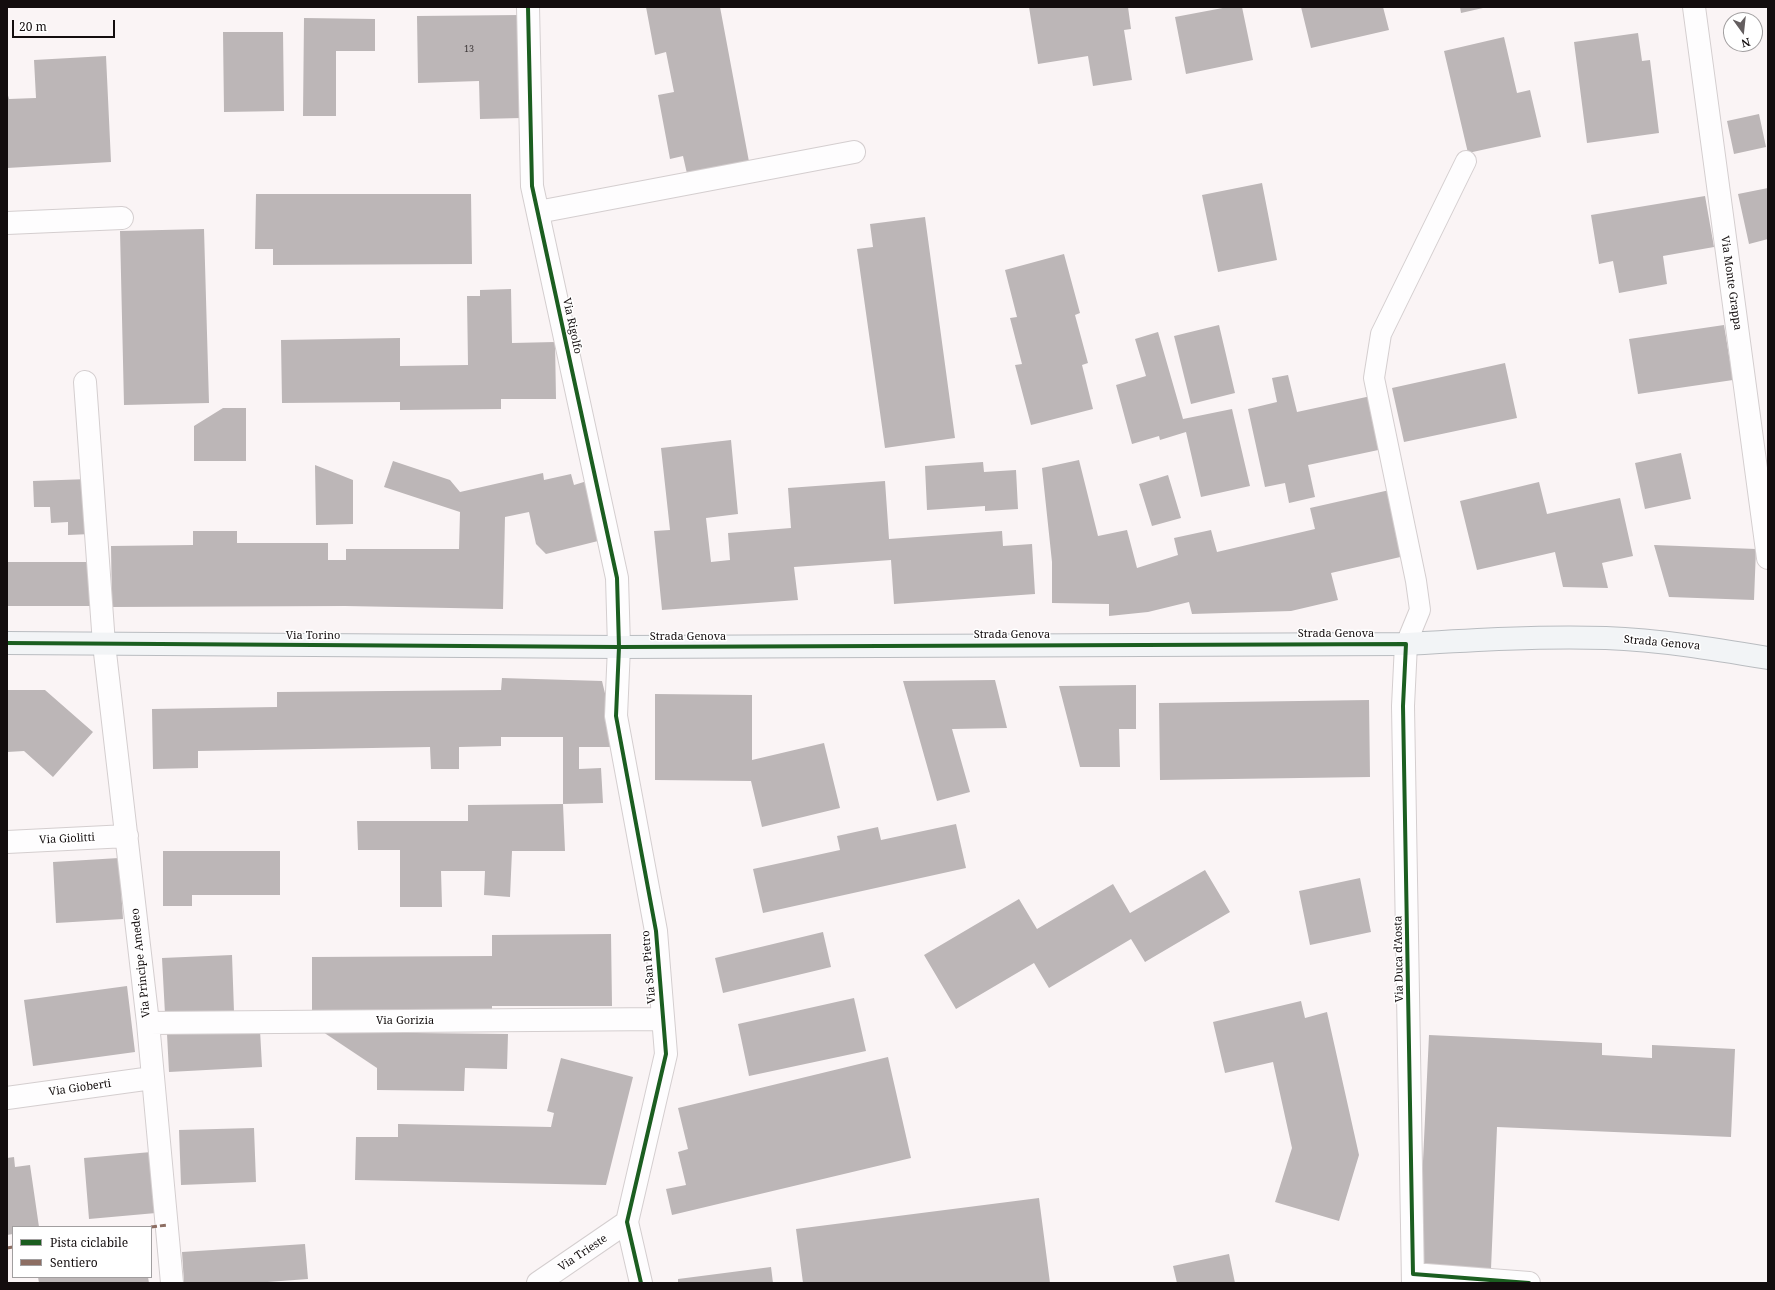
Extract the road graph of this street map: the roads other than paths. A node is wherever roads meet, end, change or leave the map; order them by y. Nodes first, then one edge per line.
1 (528, 7) edge
2 (1694, 7) edge
3 (854, 152) dead end
4 (1466, 161) dead end
5 (538, 212) junction
6 (122, 218) dead end
7 (7, 223) edge
8 (85, 382) dead end
9 (1768, 558) edge
10 (7, 643) edge
11 (104, 644) junction
12 (1406, 644) junction
13 (619, 647) junction
14 (1768, 658) edge
15 (127, 836) junction
16 (7, 842) edge
17 (663, 1019) junction
18 (148, 1022) junction
19 (152, 1078) junction
20 (7, 1098) edge
21 (627, 1222) junction
22 (1413, 1278) edge
23 (172, 1283) edge
24 (538, 1283) edge
25 (641, 1283) edge
26 (1529, 1283) edge

1 - 5 street, Via Rigolfo
2 - 9 street, Via Monte Grappa
3 - 5 street
4 - 12 lane
5 - 13 street, Via Rigolfo
6 - 7 street
8 - 11 street, Via Principe Amedeo
10 - 11 main road, Via Torino
11 - 13 main road, Via Torino
11 - 15 street, Via Principe Amedeo
12 - 13 main road, Strada Genova
12 - 14 main road, Strada Genova
12 - 22 street, Via Duca d'Aosta
13 - 17 street, Via San Pietro
15 - 16 street, Via Giolitti
15 - 18 street, Via Principe Amedeo
17 - 18 street, Via Gorizia
17 - 21 street, Via San Pietro
18 - 19 street, Via Principe Amedeo
19 - 20 street, Via Gioberti
19 - 23 street, Via Principe Amedeo
21 - 24 street, Via Trieste
21 - 25 street, Via San Pietro
22 - 26 street

